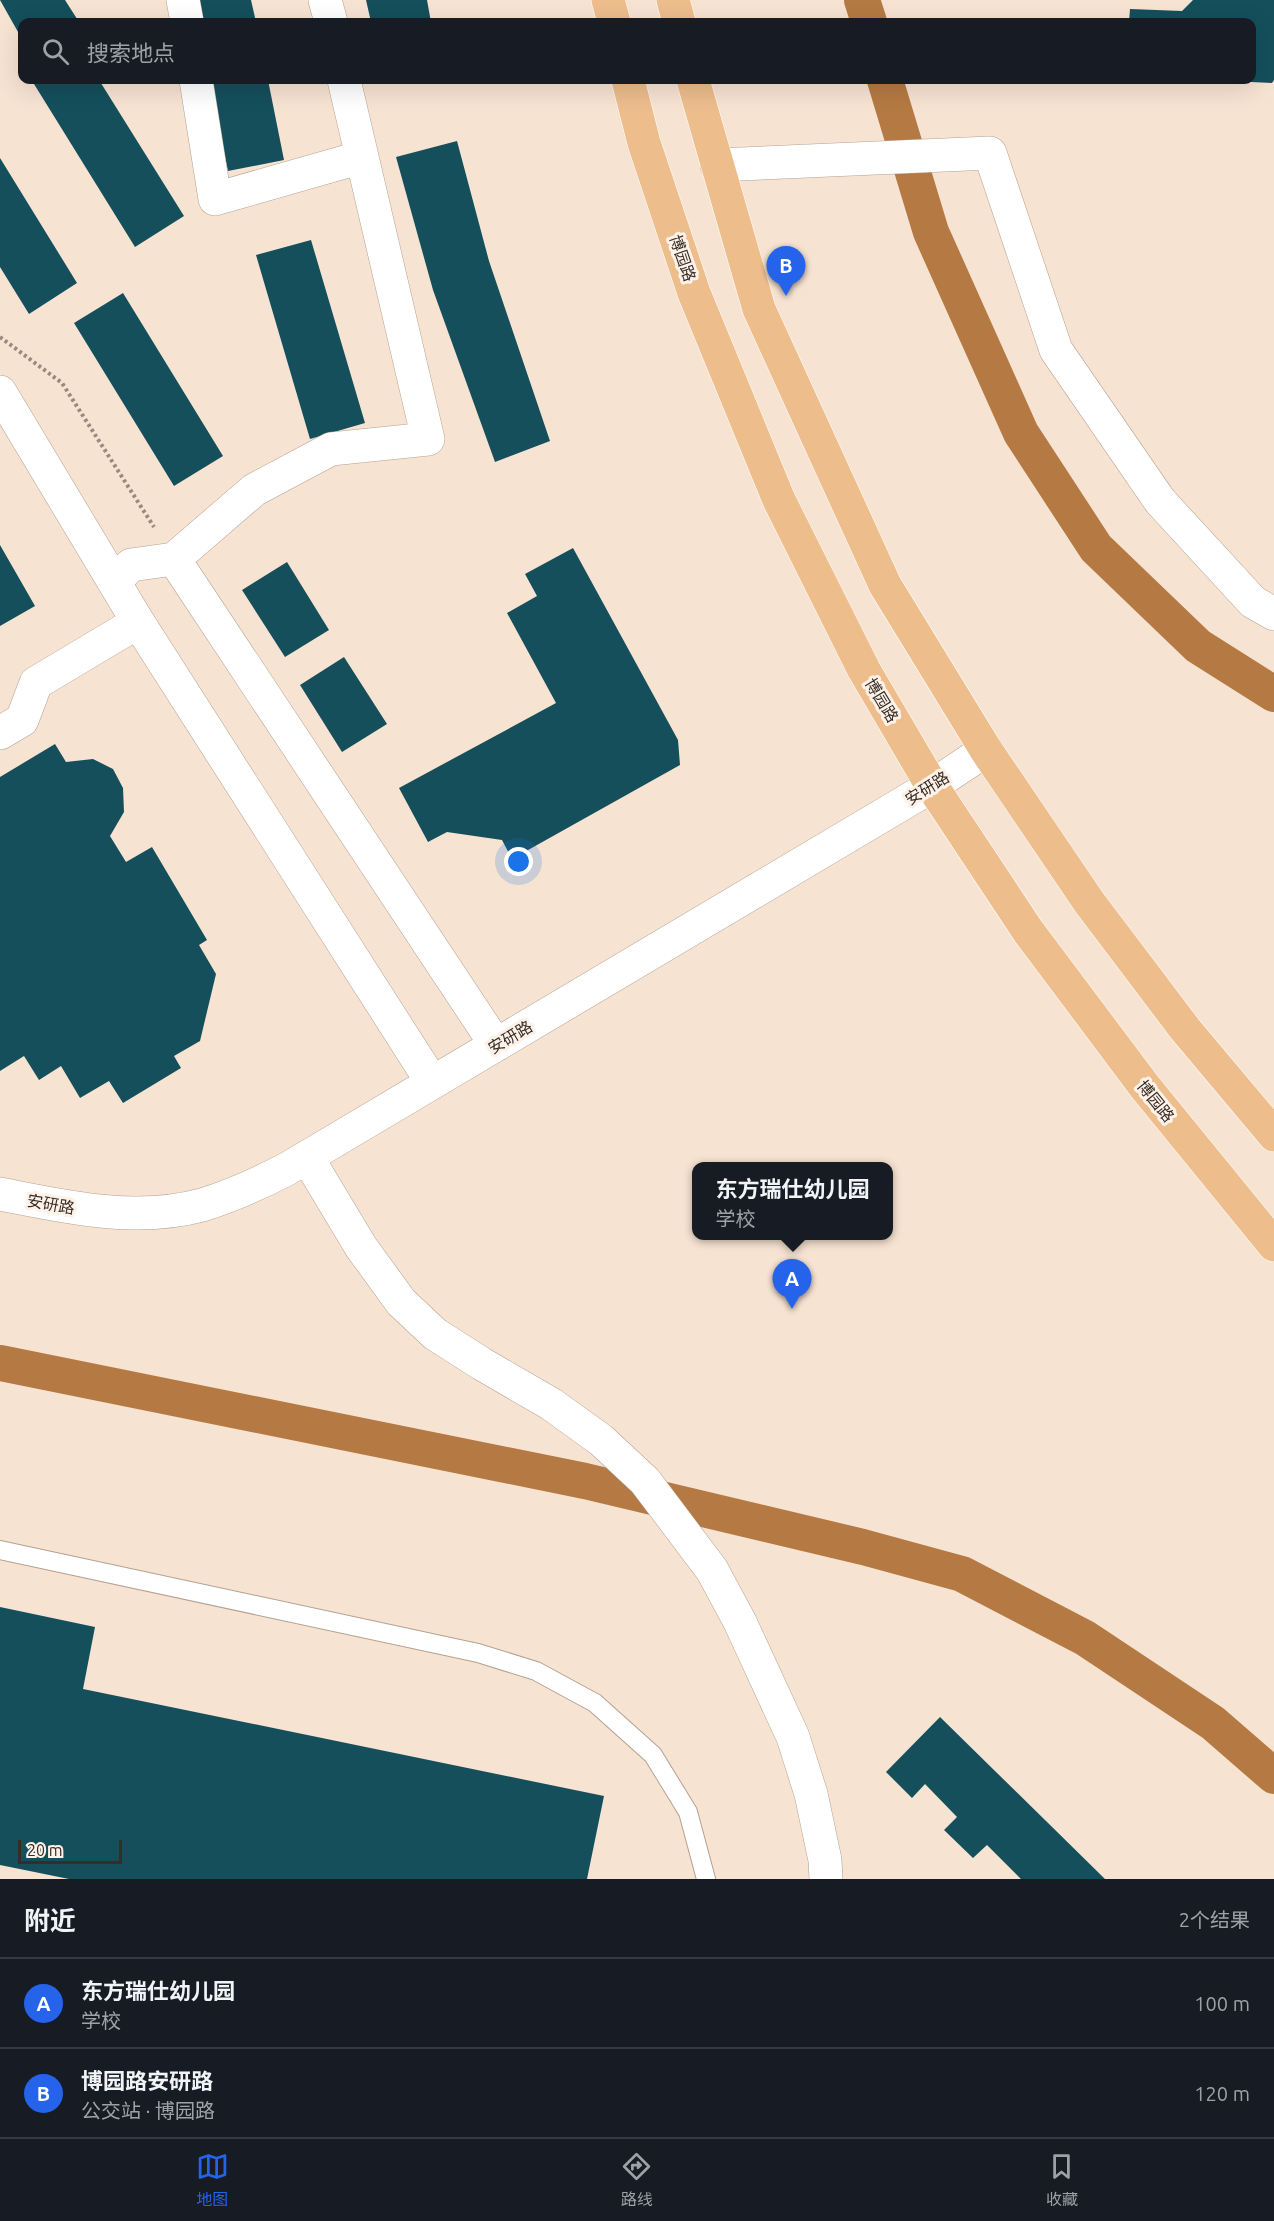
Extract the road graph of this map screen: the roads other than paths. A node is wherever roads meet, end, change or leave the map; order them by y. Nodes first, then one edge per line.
1 (183, 0) edge
2 (326, 0) edge
3 (608, 0) edge
4 (673, 0) edge
5 (186, 18) edge
6 (330, 18) edge
7 (613, 18) edge
8 (678, 18) edge
9 (197, 84) edge
10 (345, 84) edge
11 (629, 84) edge
12 (694, 84) edge
13 (362, 157) junction
14 (717, 165) junction
15 (0, 392) edge
16 (174, 559) junction
17 (114, 582) junction
18 (1274, 614) edge
19 (138, 622) junction
20 (0, 733) edge
21 (986, 750) junction
22 (932, 786) junction
23 (496, 1045) junction
24 (432, 1083) junction
25 (1274, 1135) edge
26 (307, 1156) junction
27 (0, 1194) edge
28 (1274, 1245) edge
29 (0, 1550) edge
30 (706, 1879) edge
31 (826, 1879) edge

1 - 5 street
2 - 6 street
3 - 7 main road
4 - 8 main road
9 - 13 street
10 - 13 street
11 - 22 main road, 博园路
12 - 14 main road
13 - 16 street
14 - 18 street
14 - 21 main road
15 - 17 street
16 - 17 street
16 - 23 street
17 - 19 street
19 - 20 street
19 - 24 street
21 - 22 street, 安研路
21 - 25 main road
22 - 23 street, 安研路
22 - 28 main road, 博园路
23 - 24 street, 安研路
24 - 26 street, 安研路
26 - 27 street, 安研路
26 - 31 street
29 - 30 lane

